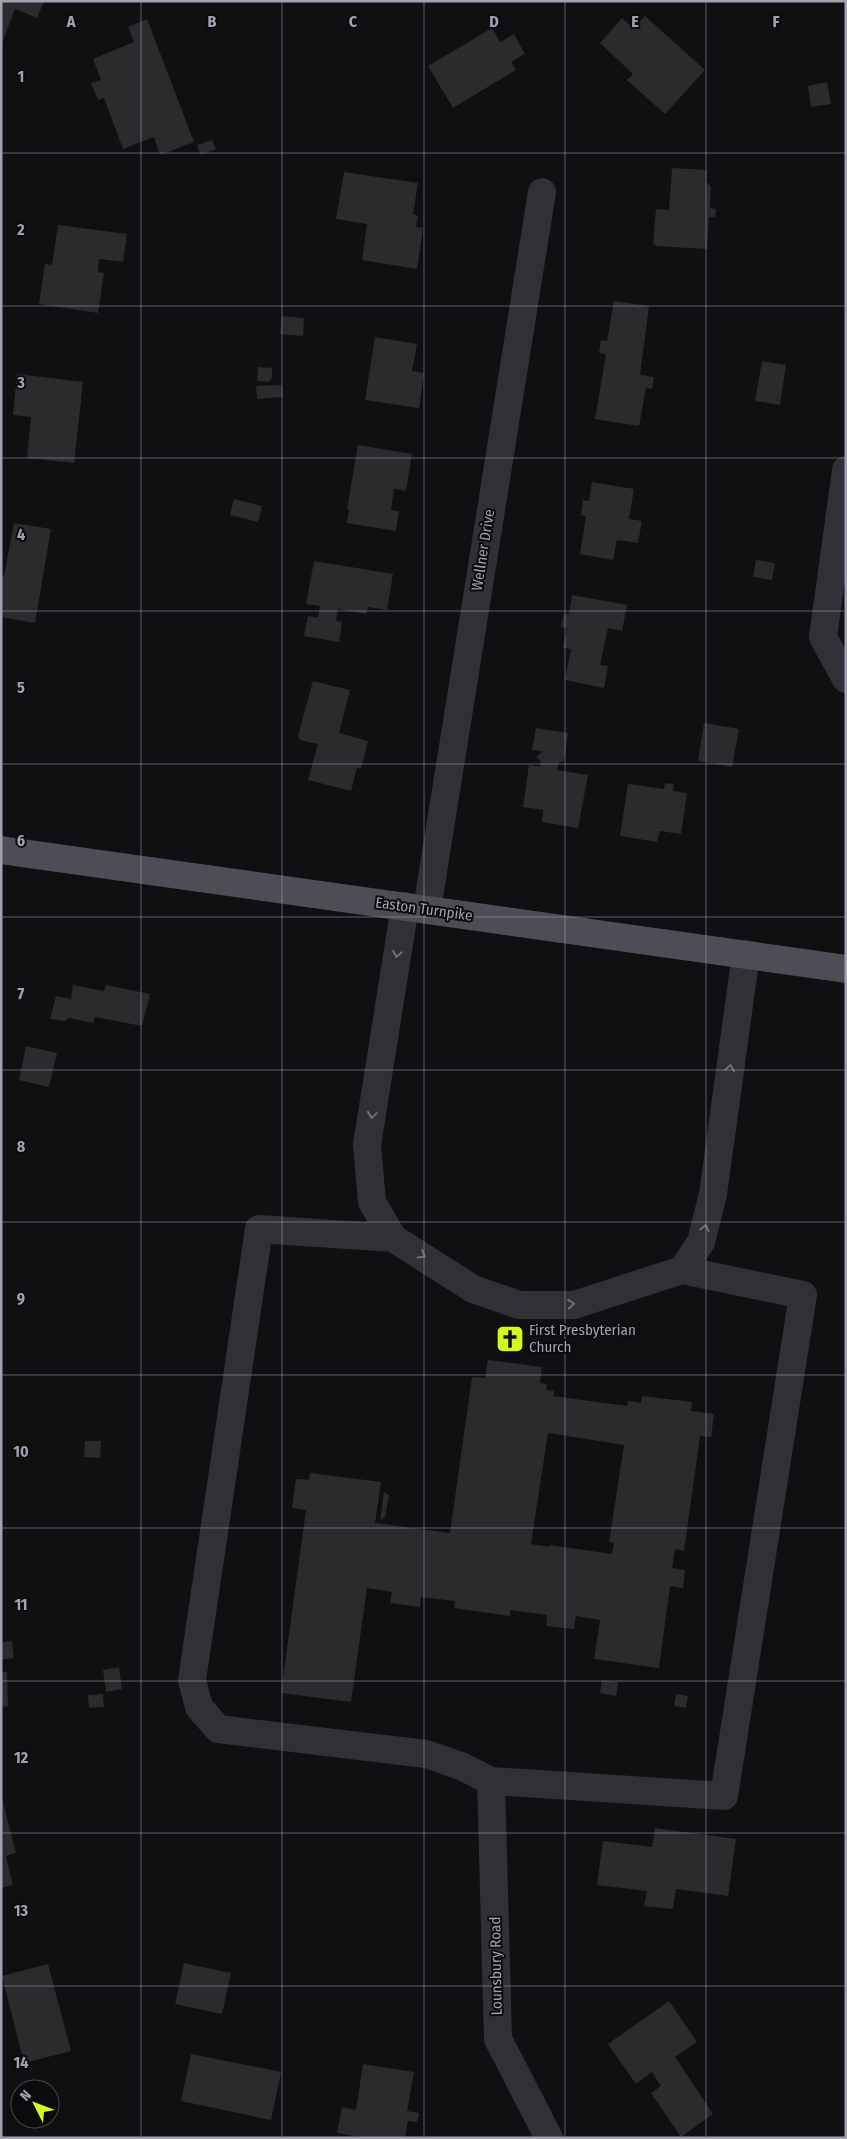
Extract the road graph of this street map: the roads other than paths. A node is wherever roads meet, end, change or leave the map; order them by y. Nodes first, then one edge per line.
1 (542, 192) dead end
2 (846, 470) edge
3 (846, 678) edge
4 (1, 850) edge
5 (416, 907) junction
6 (746, 954) junction
7 (846, 969) edge
8 (393, 1238) junction
9 (682, 1270) junction
10 (491, 1781) junction
11 (549, 2138) edge

1 - 5 street, Wellner Drive
2 - 3 street
4 - 5 main road, Easton Turnpike
5 - 6 main road, Easton Turnpike
5 -> 8 street, Wellner Drive
6 - 7 main road, Easton Turnpike
9 -> 6 street
8 -> 9 street
8 - 10 street
9 - 10 street
10 - 11 street, Lounsbury Road

